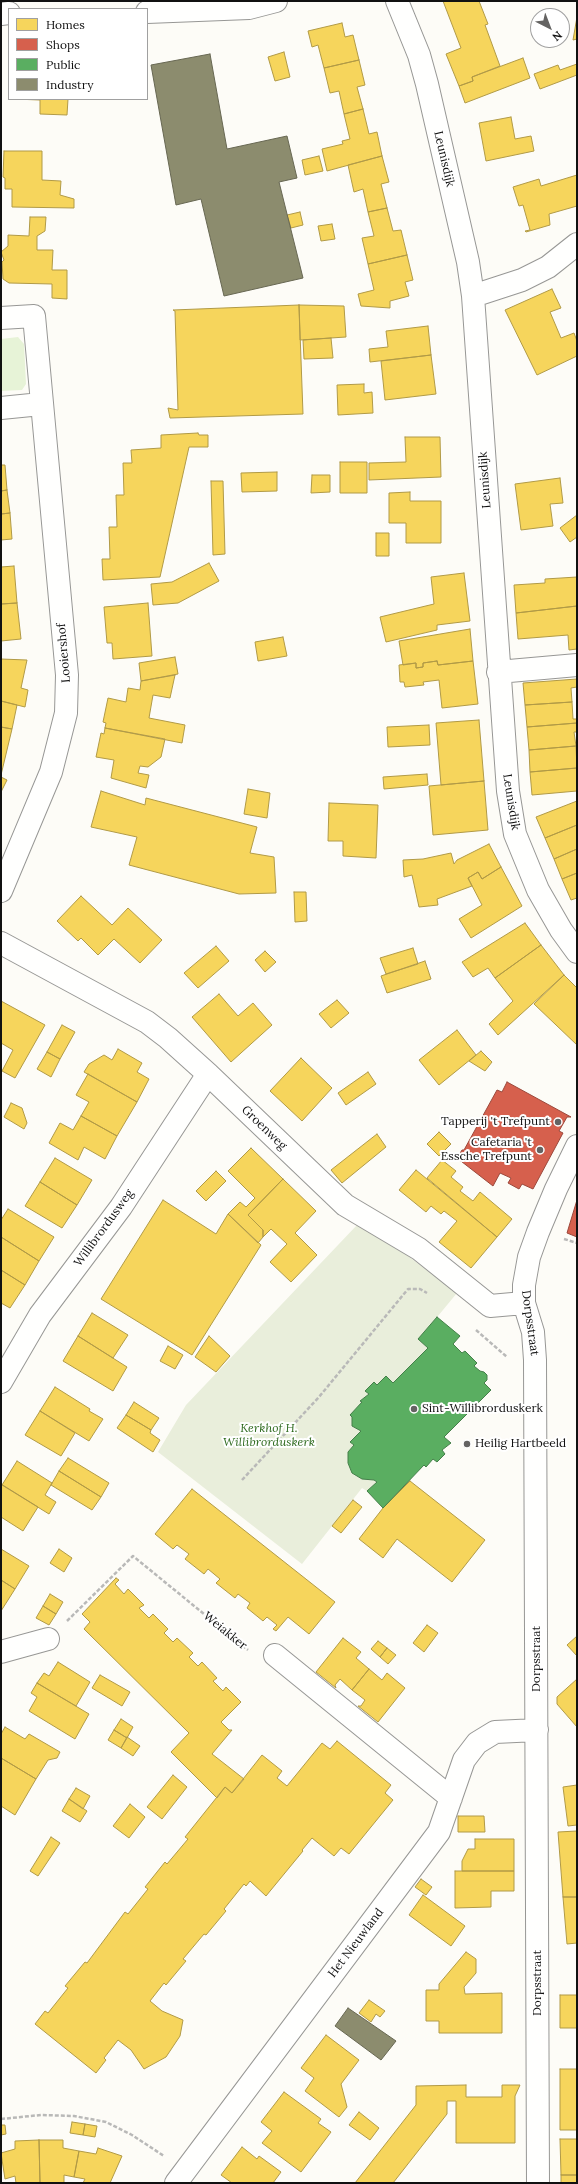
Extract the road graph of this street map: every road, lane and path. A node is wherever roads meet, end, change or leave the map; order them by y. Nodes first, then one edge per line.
1 (276, 1) edge
2 (396, 1) edge
3 (148, 12) edge
4 (577, 244) edge
5 (473, 296) junction
6 (1, 318) edge
7 (41, 404) junction
8 (1, 408) edge
9 (577, 665) edge
10 (498, 672) junction
11 (1, 891) edge
12 (1, 943) edge
13 (577, 952) edge
14 (208, 1074) junction
15 (577, 1146) edge
16 (434, 1297) dead end
17 (524, 1303) junction
18 (475, 1330) dead end
19 (535, 1360) junction
20 (1, 1382) edge
21 (242, 1480) dead end
22 (48, 1640) joint
23 (1, 1652) edge
24 (275, 1655) joint
25 (538, 1730) junction
26 (451, 1798) junction
27 (1, 2119) edge
28 (181, 2177) edge
29 (538, 2183) edge

1 - 3 street
2 - 5 street, Leunisdijk
4 - 5 street
5 - 10 street, Leunisdijk
6 - 7 street, Looiershof
7 - 8 street
7 - 11 street, Looiershof
9 - 10 street
10 - 13 street, Leunisdijk
12 - 14 street, Groenweg
14 - 17 street, Groenweg
14 - 20 street, Willibrordusweg
15 - 17 street, Dorpsstraat
16 - 21 path
17 - 19 street, Dorpsstraat
18 - 19 path
19 - 25 street, Dorpsstraat
22 - 23 street
22 - 24 path, Weiakker
24 - 26 street
25 - 26 street, Het Nieuwland
25 - 29 street, Dorpsstraat
26 - 28 street, Het Nieuwland
27 - 28 path

